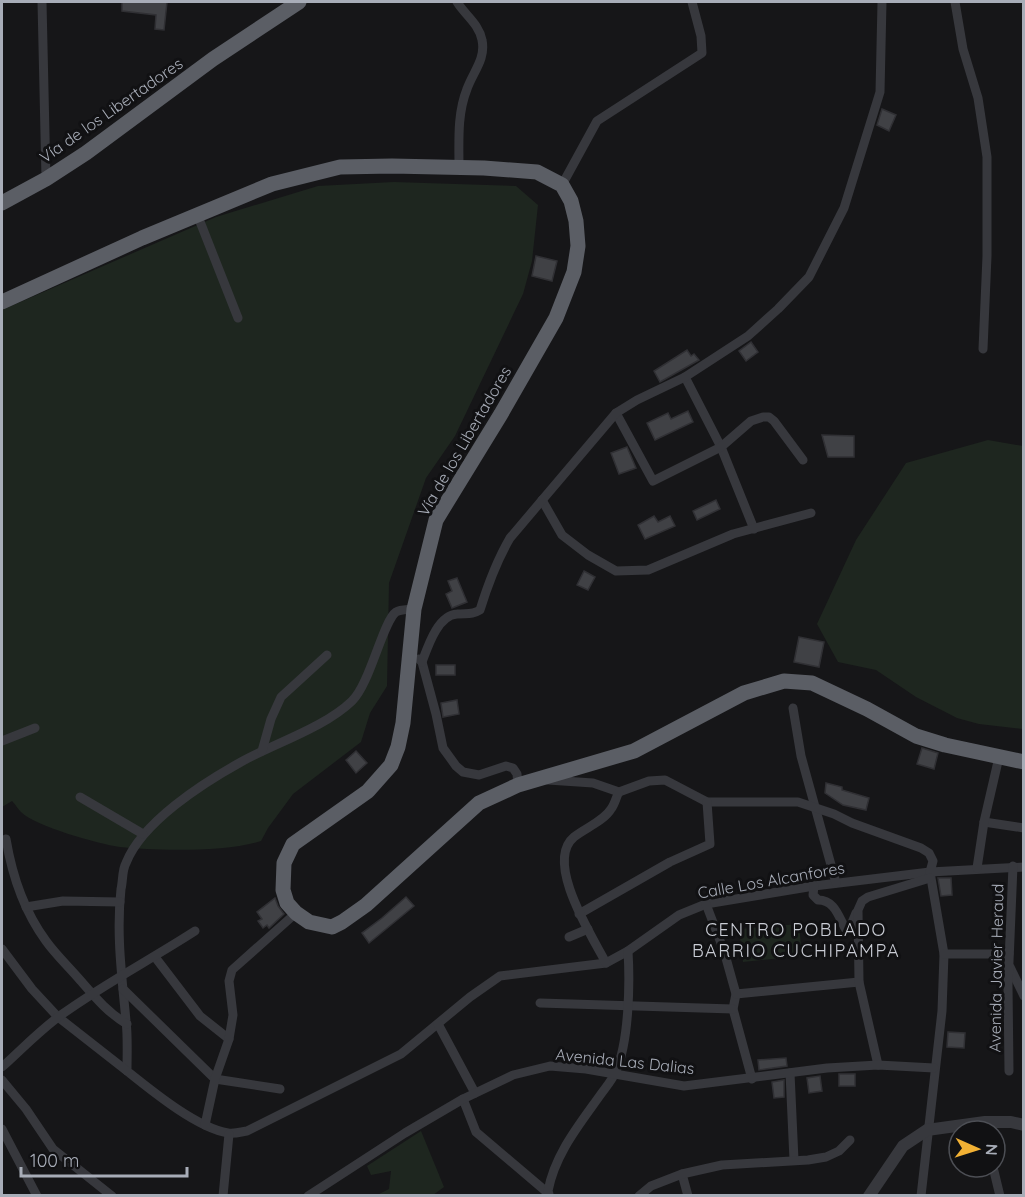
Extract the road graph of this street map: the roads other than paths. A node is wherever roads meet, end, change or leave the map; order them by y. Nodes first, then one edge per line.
1 (42, 2) edge
2 (299, 2) edge
3 (457, 2) edge
4 (692, 2) edge
5 (882, 2) edge
6 (955, 2) edge
7 (459, 168) junction
8 (46, 179) junction
9 (562, 185) junction
10 (2, 203) edge
11 (197, 214) junction
12 (2, 302) edge
13 (238, 318) dead end
14 (983, 349) dead end
15 (685, 377) junction
16 (616, 413) junction
17 (721, 447) junction
18 (803, 460) dead end
19 (542, 501) junction
20 (811, 513) dead end
21 (754, 529) junction
22 (414, 609) junction
23 (410, 648) junction
24 (327, 655) dead end
25 (422, 662) junction
26 (793, 708) dead end
27 (35, 728) dead end
28 (2, 741) edge
29 (262, 751) junction
30 (1015, 757) edge
31 (540, 780) junction
32 (518, 785) junction
33 (619, 792) junction
34 (80, 797) dead end
35 (707, 802) junction
36 (814, 806) junction
37 (984, 822) junction
38 (1023, 828) edge
39 (143, 834) junction
40 (6, 839) dead end
41 (1013, 866) junction
42 (1023, 867) edge
43 (977, 868) junction
44 (930, 875) junction
45 (836, 883) junction
46 (814, 886) junction
47 (120, 902) junction
48 (706, 904) junction
49 (26, 907) junction
50 (858, 910) junction
51 (296, 913) junction
52 (579, 914) junction
53 (588, 929) junction
54 (195, 931) dead end
55 (569, 937) dead end
56 (628, 951) junction
57 (3, 952) edge
58 (944, 954) junction
59 (1009, 954) junction
60 (155, 957) junction
61 (606, 963) junction
62 (1009, 965) junction
63 (120, 975) junction
64 (859, 982) junction
65 (123, 989) junction
66 (92, 994) junction
67 (736, 994) junction
68 (1023, 996) edge
69 (540, 1003) dead end
70 (628, 1004) junction
71 (734, 1008) junction
72 (58, 1017) junction
73 (127, 1024) junction
74 (438, 1024) junction
75 (229, 1039) junction
76 (878, 1065) junction
77 (2, 1067) edge
78 (934, 1068) junction
79 (128, 1071) junction
80 (1010, 1071) dead end
81 (790, 1073) junction
82 (614, 1075) junction
83 (215, 1079) junction
84 (752, 1079) junction
85 (2, 1080) edge
86 (280, 1089) dead end
87 (475, 1093) junction
88 (463, 1099) junction
89 (205, 1125) junction
90 (1023, 1125) edge
91 (2, 1129) edge
92 (927, 1130) junction
93 (230, 1134) junction
94 (850, 1140) dead end
95 (794, 1160) junction
96 (682, 1174) junction
97 (996, 1179) edge
98 (549, 1193) edge
99 (36, 1196) edge
100 (112, 1196) edge
101 (223, 1196) edge
102 (308, 1196) edge
103 (639, 1196) edge
104 (688, 1196) edge
105 (869, 1196) edge
106 (921, 1196) edge
107 (1000, 1196) edge

1 - 8 street
2 - 8 highway, Vía de los Libertadores
3 - 7 street
4 - 9 street
5 - 15 street
6 - 14 street
7 - 9 highway
7 - 11 highway
8 - 10 highway, Vía de los Libertadores
9 - 22 highway, Vía de los Libertadores
11 - 12 highway
11 - 13 street
15 - 16 street
15 - 17 street
16 - 17 street
16 - 19 street
17 - 18 street
17 - 21 street
19 - 21 street
19 - 25 street
20 - 21 street
22 - 23 highway, Vía de los Libertadores
22 - 29 street
23 - 25 street
23 - 51 highway, Vía de los Libertadores
24 - 29 street
25 - 32 street
26 - 36 street
27 - 28 street
29 - 39 street
30 - 31 highway
30 - 37 street
31 - 32 highway
31 - 33 street
32 - 51 highway
33 - 35 street
33 - 52 street
34 - 39 street
35 - 36 street
35 - 52 street
36 - 44 street
36 - 45 street
37 - 38 street
37 - 43 street
39 - 47 street
40 - 49 street
41 - 42 street
41 - 43 street
41 - 59 street, Avenida Javier Heraud
43 - 44 street
44 - 45 street, Calle Los Alcanfores
44 - 50 street
44 - 58 street
45 - 46 street, Calle Los Alcanfores
46 - 48 street, Calle Los Alcanfores
46 - 50 street
47 - 49 street
47 - 63 street
48 - 56 street, Calle Los Alcanfores
48 - 67 street
49 - 66 street
50 - 64 street
51 - 75 street
52 - 53 street
53 - 55 street
53 - 61 street
54 - 60 street
56 - 61 street, Calle Los Alcanfores
56 - 70 street
57 - 72 street
58 - 59 street
58 - 78 street
59 - 62 street, Avenida Javier Heraud
60 - 63 street
60 - 75 street
61 - 74 street
62 - 68 street
62 - 80 street, Avenida Javier Heraud
63 - 65 street
63 - 66 street
64 - 67 street
64 - 76 street
65 - 73 street
65 - 83 street
66 - 72 street
66 - 73 street
67 - 71 street
69 - 70 street
70 - 71 street
70 - 82 street
71 - 84 street
72 - 77 street
72 - 79 street
73 - 79 street
74 - 87 street
74 - 93 street
75 - 83 street
76 - 78 street, Avenida Las Dalias
76 - 81 street, Avenida Las Dalias
78 - 92 street
79 - 89 street
81 - 84 street, Avenida Las Dalias
81 - 95 street
82 - 84 street, Avenida Las Dalias
82 - 87 street, Avenida Las Dalias
82 - 98 street
83 - 86 street
83 - 89 street
85 - 100 street
87 - 88 street, Avenida Las Dalias
88 - 98 street
88 - 102 street, Avenida Las Dalias
89 - 93 street
90 - 92 street
91 - 99 street
92 - 105 street
92 - 106 street
93 - 101 street
94 - 95 street
95 - 96 street
96 - 103 street
96 - 104 street
97 - 107 street

